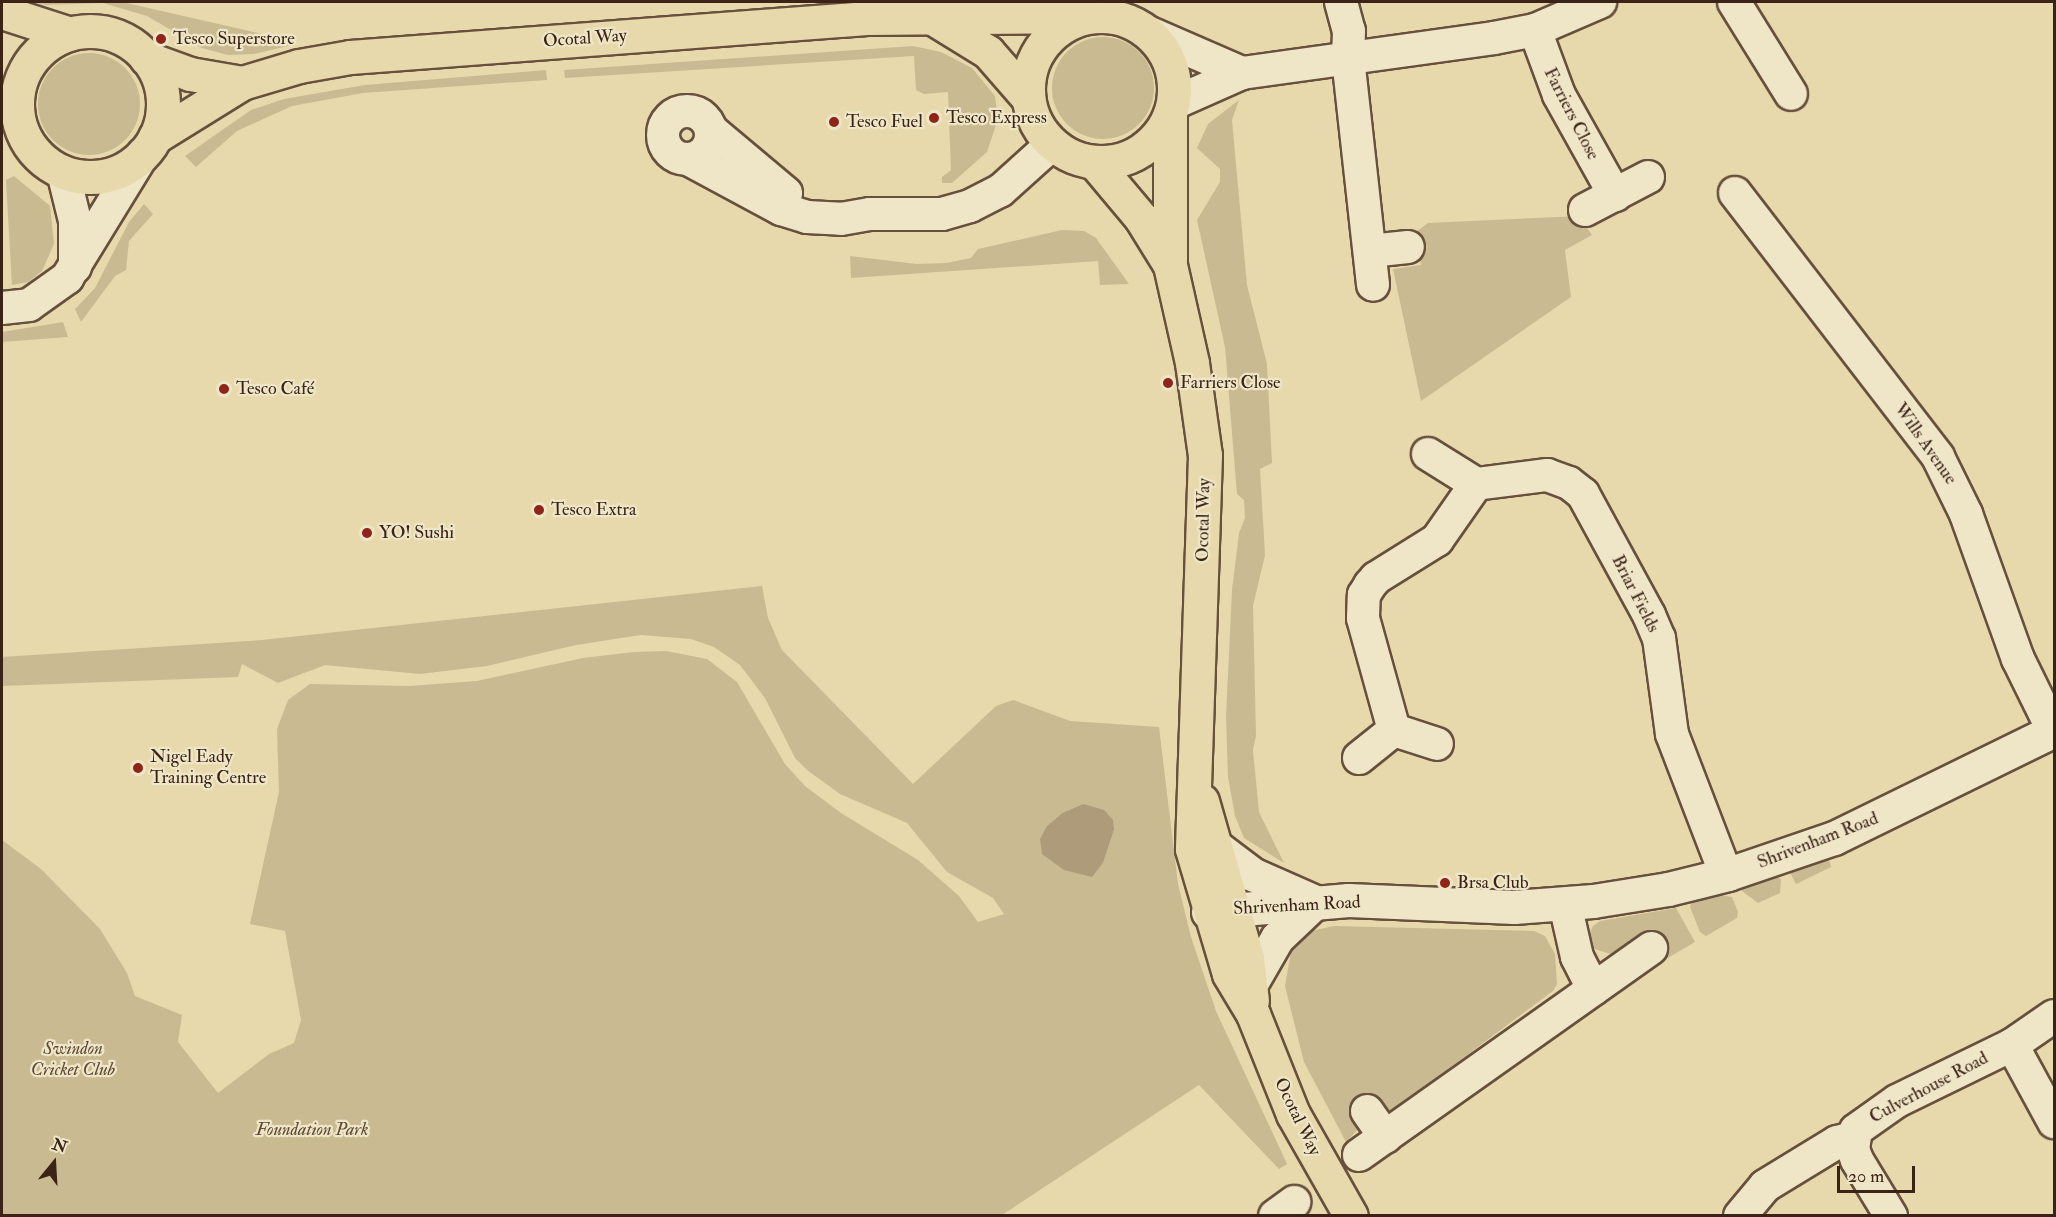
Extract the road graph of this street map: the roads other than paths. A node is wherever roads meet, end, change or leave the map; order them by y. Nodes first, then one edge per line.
1 (1341, 2) edge
2 (1600, 2) edge
3 (1734, 2) edge
4 (2, 12) edge
5 (1090, 16) junction
6 (931, 18) junction
7 (1535, 30) junction
8 (1145, 31) junction
9 (70, 34) junction
10 (146, 58) junction
11 (1348, 58) junction
12 (2, 62) edge
13 (1242, 73) junction
14 (242, 83) junction
15 (1791, 94) dead end
16 (17, 97) junction
17 (1028, 98) junction
18 (1172, 108) junction
19 (711, 130) junction
20 (1052, 144) junction
21 (149, 145) junction
22 (688, 159) junction
23 (1094, 162) junction
24 (63, 172) junction
25 (1648, 177) dead end
26 (1735, 193) dead end
27 (1615, 195) junction
28 (1585, 210) dead end
29 (870, 214) junction
30 (1408, 247) dead end
31 (1370, 251) junction
32 (1170, 264) junction
33 (74, 268) junction
34 (1373, 285) dead end
35 (2, 308) edge
36 (1428, 454) dead end
37 (1476, 484) junction
38 (1394, 730) junction
39 (2054, 730) edge
40 (1437, 744) dead end
41 (1359, 758) dead end
42 (1196, 778) junction
43 (1215, 846) junction
44 (1725, 875) junction
45 (1315, 902) junction
46 (1565, 904) junction
47 (1220, 911) junction
48 (1651, 948) dead end
49 (1593, 988) junction
50 (1251, 1000) junction
51 (2055, 1016) edge
52 (2012, 1045) junction
53 (1367, 1111) dead end
54 (2055, 1122) edge
55 (1385, 1137) junction
56 (1853, 1138) junction
57 (1359, 1155) dead end
58 (1351, 1215) edge
59 (1740, 1215) edge
60 (1891, 1215) edge

1 - 11 street
2 - 7 street
3 - 15 street
4 - 9 main road
5 - 6 main road, Ocotal Way
5 - 8 main road
5 - 17 main road
6 - 14 main road, Ocotal Way
6 - 17 main road
7 - 11 street
7 - 27 street, Farriers Close
8 - 13 street
8 - 18 main road
9 - 10 main road
9 - 16 main road
10 - 14 main road, Ocotal Way
10 - 21 main road
11 - 13 street
11 - 31 street
12 - 16 main road
13 - 18 street
14 - 21 main road, Ocotal Way
16 - 24 main road
17 - 20 main road
18 - 23 main road
18 - 32 main road, Ocotal Way
19 - 22 street
19 - 22 street
19 - 29 street
20 - 23 main road
20 - 29 street
21 - 24 main road
21 - 33 street
22 - 29 street
23 - 32 main road, Ocotal Way
24 - 33 street
25 - 27 street
26 - 39 street, Wills Avenue
27 - 28 street
30 - 31 street
31 - 34 street
32 - 42 main road, Ocotal Way
33 - 35 street
36 - 37 street
37 - 38 street
37 - 44 street, Briar Fields
38 - 40 street
38 - 41 street
39 - 44 street, Shrivenham Road
42 - 43 main road, Ocotal Way
42 - 47 main road, Ocotal Way
43 - 45 street
43 - 47 main road, Ocotal Way
44 - 46 street, Shrivenham Road
45 - 46 street, Shrivenham Road
45 - 47 street, Shrivenham Road
45 - 50 street
46 - 49 street
47 - 50 main road, Ocotal Way
48 - 49 street
49 - 55 street
50 - 58 main road, Ocotal Way
51 - 52 street, Culverhouse Road
52 - 54 street
52 - 56 street, Culverhouse Road
53 - 55 street
55 - 57 street
56 - 59 street
56 - 60 street, Culverhouse Road

